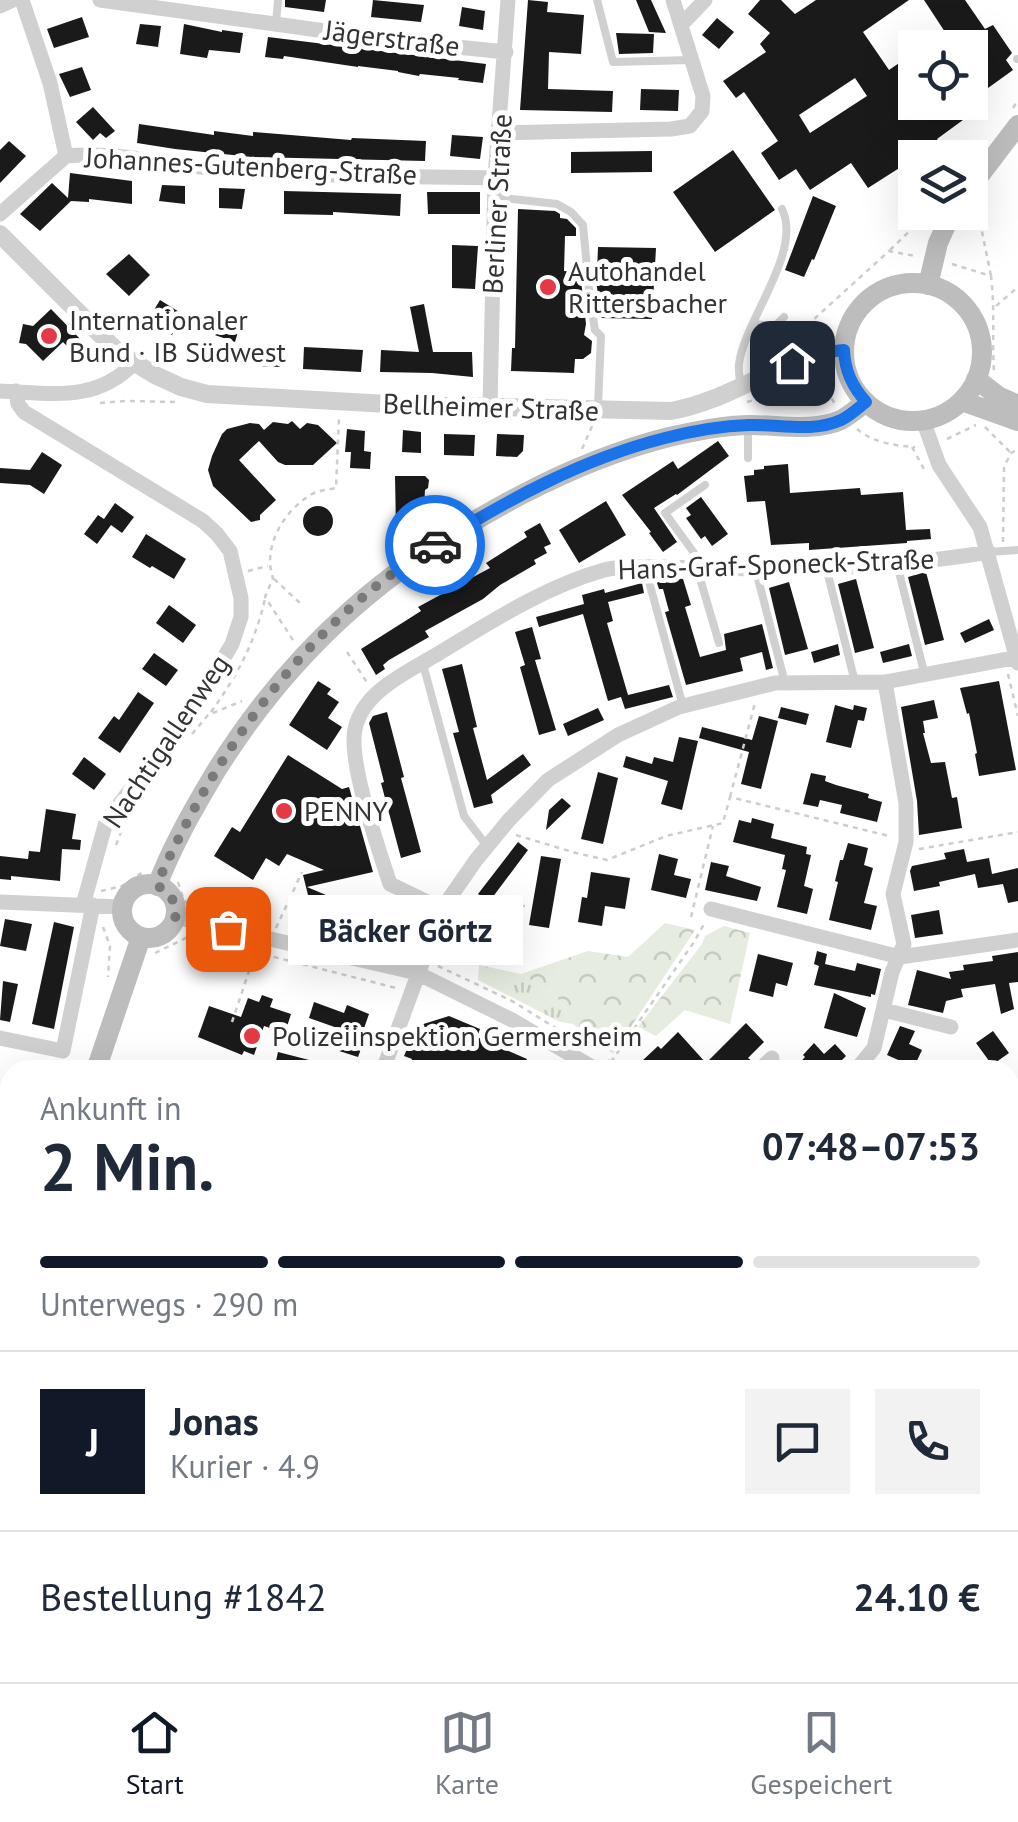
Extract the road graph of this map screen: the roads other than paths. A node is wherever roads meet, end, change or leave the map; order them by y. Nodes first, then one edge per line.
1 (13, 0) edge
2 (22, 0) edge
3 (100, 0) edge
4 (278, 0) edge
5 (508, 0) edge
6 (597, 0) edge
7 (672, 0) edge
8 (705, 0) edge
9 (0, 6) edge
10 (276, 22) junction
11 (682, 25) junction
12 (506, 52) junction
13 (692, 60) junction
14 (1018, 125) edge
15 (499, 133) junction
16 (66, 156) junction
17 (988, 170) edge
18 (496, 178) junction
19 (495, 197) junction
20 (782, 210) dead end
21 (0, 214) edge
22 (943, 230) edge
23 (0, 234) edge
24 (928, 285) junction
25 (784, 317) dead end
26 (754, 324) junction
27 (844, 350) junction
28 (134, 363) junction
29 (986, 380) junction
30 (741, 387) junction
31 (8, 391) edge
32 (962, 400) junction
33 (866, 402) junction
34 (1018, 405) edge
35 (490, 408) junction
36 (596, 415) junction
37 (922, 420) junction
38 (1018, 421) edge
39 (748, 425) junction
40 (748, 458) dead end
41 (705, 485) dead end
42 (1018, 550) edge
43 (996, 551) junction
44 (896, 564) junction
45 (645, 567) junction
46 (826, 567) junction
47 (701, 568) junction
48 (755, 569) junction
49 (719, 642) dead end
50 (1014, 659) edge
51 (423, 662) junction
52 (924, 676) junction
53 (785, 682) junction
54 (855, 682) junction
55 (885, 682) junction
56 (683, 706) junction
57 (487, 846) junction
58 (157, 886) junction
59 (0, 902) edge
60 (88, 905) junction
61 (122, 907) junction
62 (444, 907) junction
63 (711, 909) road end
64 (175, 917) junction
65 (1018, 940) edge
66 (138, 946) junction
67 (900, 957) junction
68 (417, 973) junction
69 (884, 1010) junction
70 (951, 1027) dead end
71 (0, 1038) edge
72 (99, 1060) edge
73 (386, 1060) edge
74 (580, 1060) edge
75 (864, 1060) edge

1 - 9 street
2 - 16 street
3 - 10 street, Jägerstraße
4 - 10 lane
5 - 12 street, Berliner Straße
6 - 13 lane
7 - 11 street
8 - 11 street
10 - 12 street, Jägerstraße
11 - 13 street
12 - 15 street, Berliner Straße
13 - 15 street
14 - 17 main road
15 - 18 street, Berliner Straße
16 - 18 street, Johannes-Gutenberg-Straße
16 - 21 street
18 - 19 street, Berliner Straße
19 - 35 street, Berliner Straße
19 - 36 lane
20 - 26 lane
22 - 24 main road
23 - 28 street, Bellheimer Straße
24 - 27 main road
24 - 29 main road
25 - 26 lane
26 - 30 lane
27 - 30 street, Bellheimer Straße
27 - 33 main road
28 - 31 street
28 - 35 street, Bellheimer Straße
29 - 32 main road
29 - 34 main road
30 - 36 street, Bellheimer Straße
31 - 60 street, Nachtigallenweg
32 - 37 main road
32 - 38 main road
33 - 37 main road
33 - 39 main road
35 - 36 street, Bellheimer Straße
37 - 43 street
39 - 40 lane
39 - 58 main road
41 - 47 lane
42 - 43 lane
43 - 44 street, Hans-Graf-Sponeck-Straße
43 - 50 street
44 - 46 street, Hans-Graf-Sponeck-Straße
44 - 52 lane
45 - 47 street, Hans-Graf-Sponeck-Straße
45 - 51 street, Hans-Graf-Sponeck-Straße
45 - 56 lane
46 - 48 street, Hans-Graf-Sponeck-Straße
46 - 54 lane
47 - 48 street, Hans-Graf-Sponeck-Straße
47 - 49 lane
48 - 53 lane
50 - 52 street
51 - 57 lane
51 - 62 street, Hans-Graf-Sponeck-Straße
52 - 55 street
53 - 54 street
53 - 56 street
54 - 55 street
55 - 67 street
56 - 57 street
57 - 62 street
58 - 61 main road
58 - 64 main road
59 - 60 street
60 - 61 street
60 - 71 street, Nachtigallenweg
61 - 66 main road
62 - 68 street
63 - 67 street
64 - 66 main road
64 - 68 street
65 - 67 street
66 - 72 main road
67 - 69 street
68 - 73 street
68 - 74 street
69 - 70 street
69 - 75 street

